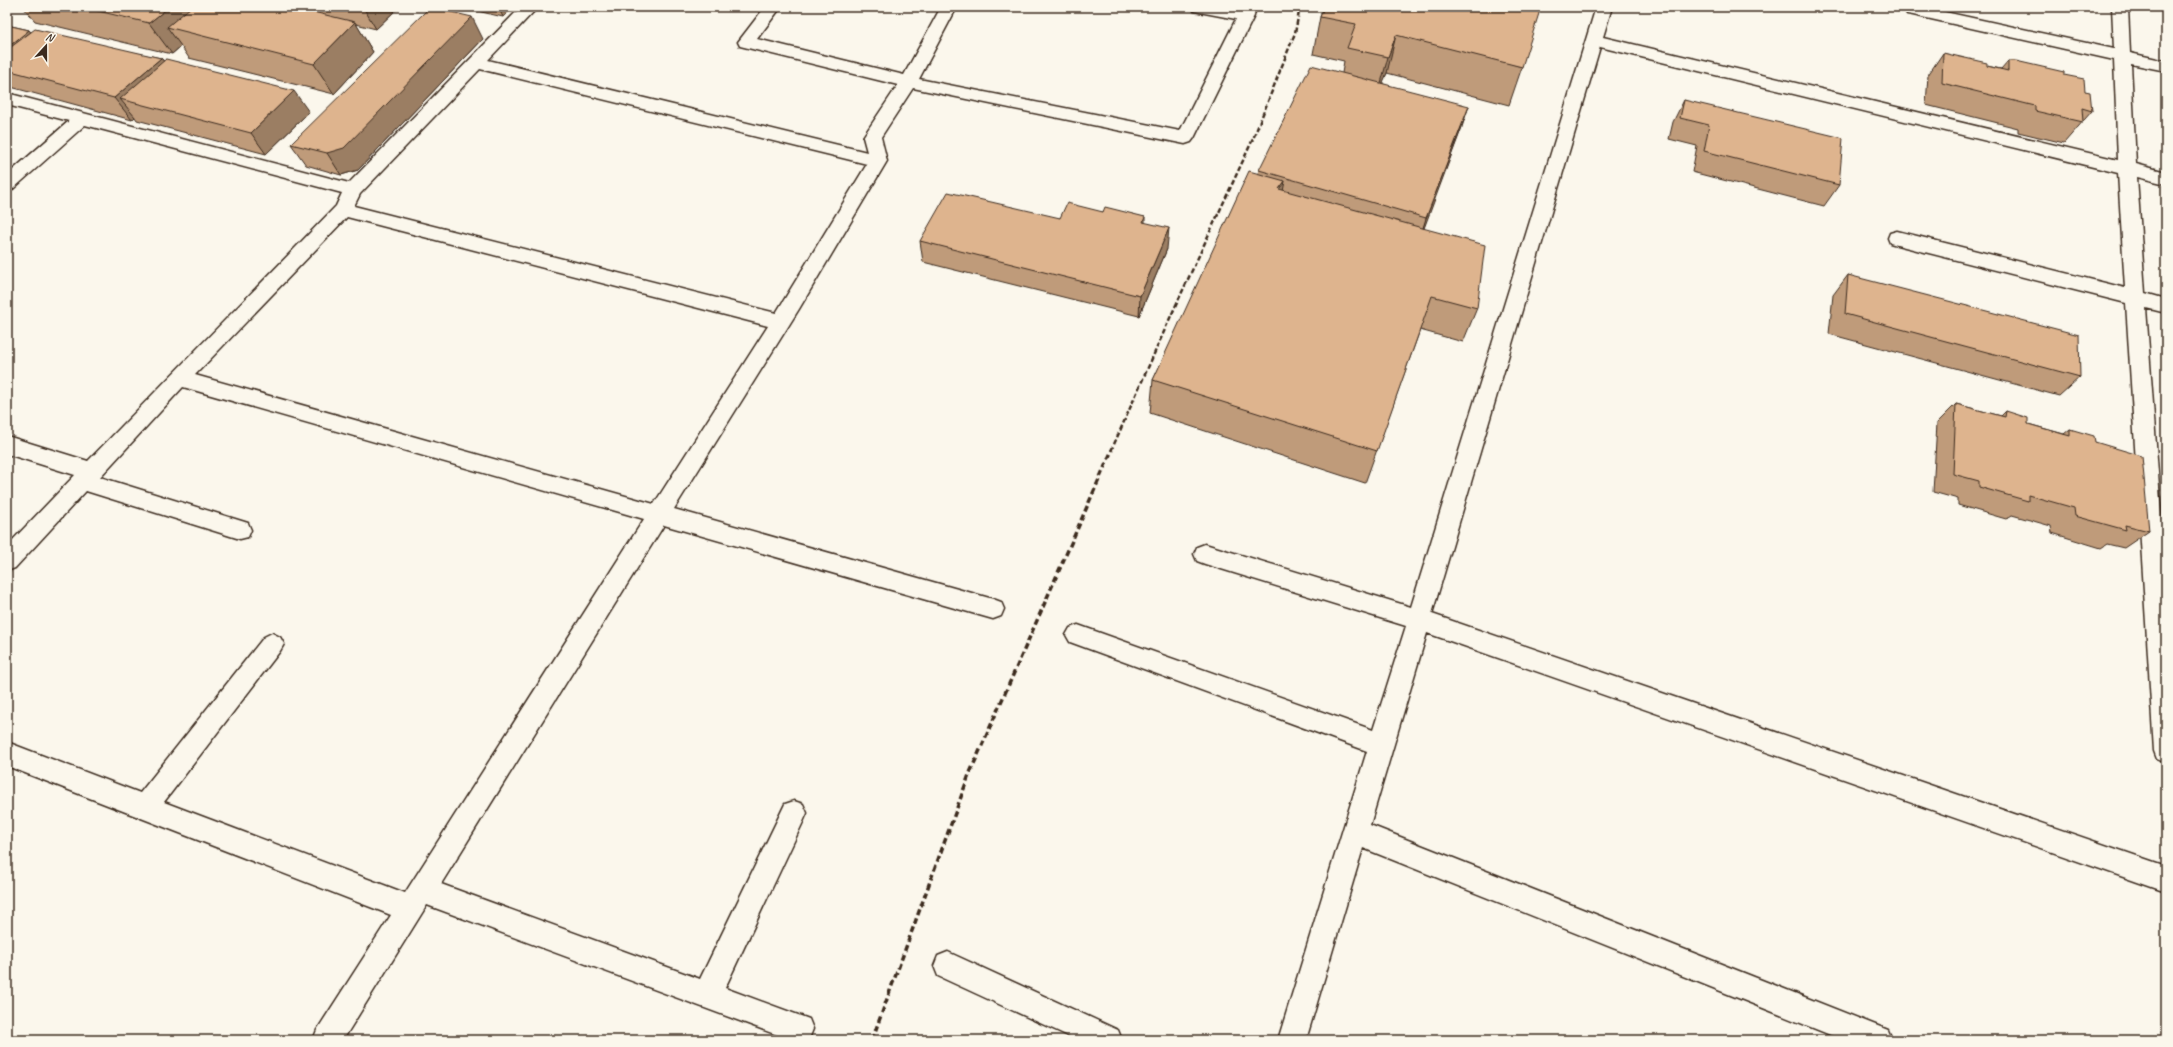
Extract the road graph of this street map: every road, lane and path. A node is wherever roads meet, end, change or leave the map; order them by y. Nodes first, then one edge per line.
1 (530, 7) edge
2 (773, 7) edge
3 (949, 7) edge
4 (1200, 7) edge
5 (1604, 7) edge
6 (2120, 7) edge
7 (1913, 10) dead end
8 (1247, 11) edge
9 (1594, 40) junction
10 (2122, 56) junction
11 (478, 63) junction
12 (2166, 66) edge
13 (909, 82) junction
14 (7, 99) edge
15 (82, 119) junction
16 (878, 161) junction
17 (2128, 169) junction
18 (2166, 178) edge
19 (7, 185) edge
20 (353, 190) junction
21 (343, 210) junction
22 (1897, 238) dead end
23 (2136, 298) junction
24 (2166, 306) edge
25 (780, 322) junction
26 (179, 378) junction
27 (7, 445) edge
28 (87, 476) junction
29 (658, 515) junction
30 (240, 530) dead end
31 (1205, 554) dead end
32 (7, 561) edge
33 (993, 609) dead end
34 (1420, 620) junction
35 (1078, 635) dead end
36 (272, 644) dead end
37 (1382, 745) junction
38 (2166, 751) edge
39 (7, 754) edge
40 (145, 807) junction
41 (794, 813) dead end
42 (1356, 832) junction
43 (2166, 879) edge
44 (416, 899) junction
45 (948, 966) dead end
46 (707, 995) junction
47 (799, 1029) dead end
48 (327, 1040) edge
49 (1108, 1040) edge
50 (1292, 1040) edge
51 (1878, 1040) edge

1 - 11 street
2 - 13 street
3 - 13 street
4 - 8 street
5 - 9 street
6 - 10 street
7 - 10 street
8 - 13 street
9 - 17 street
9 - 34 street
10 - 12 street
10 - 17 street
11 - 16 street
11 - 20 street
13 - 16 street
14 - 15 street
15 - 19 street
15 - 20 street
16 - 25 street
17 - 18 street
17 - 23 street
20 - 21 street
21 - 25 street
21 - 26 street
22 - 23 street
23 - 24 street
23 - 38 street
25 - 29 street
26 - 28 street
26 - 29 street
27 - 28 street
28 - 30 street
28 - 32 street
29 - 33 street
29 - 44 street
31 - 34 street
34 - 37 street
34 - 43 street
35 - 37 street
36 - 40 street
37 - 42 street
39 - 40 street
40 - 44 street
41 - 46 street
42 - 50 street
42 - 51 street
44 - 46 street
44 - 48 street
45 - 49 street
46 - 47 street

